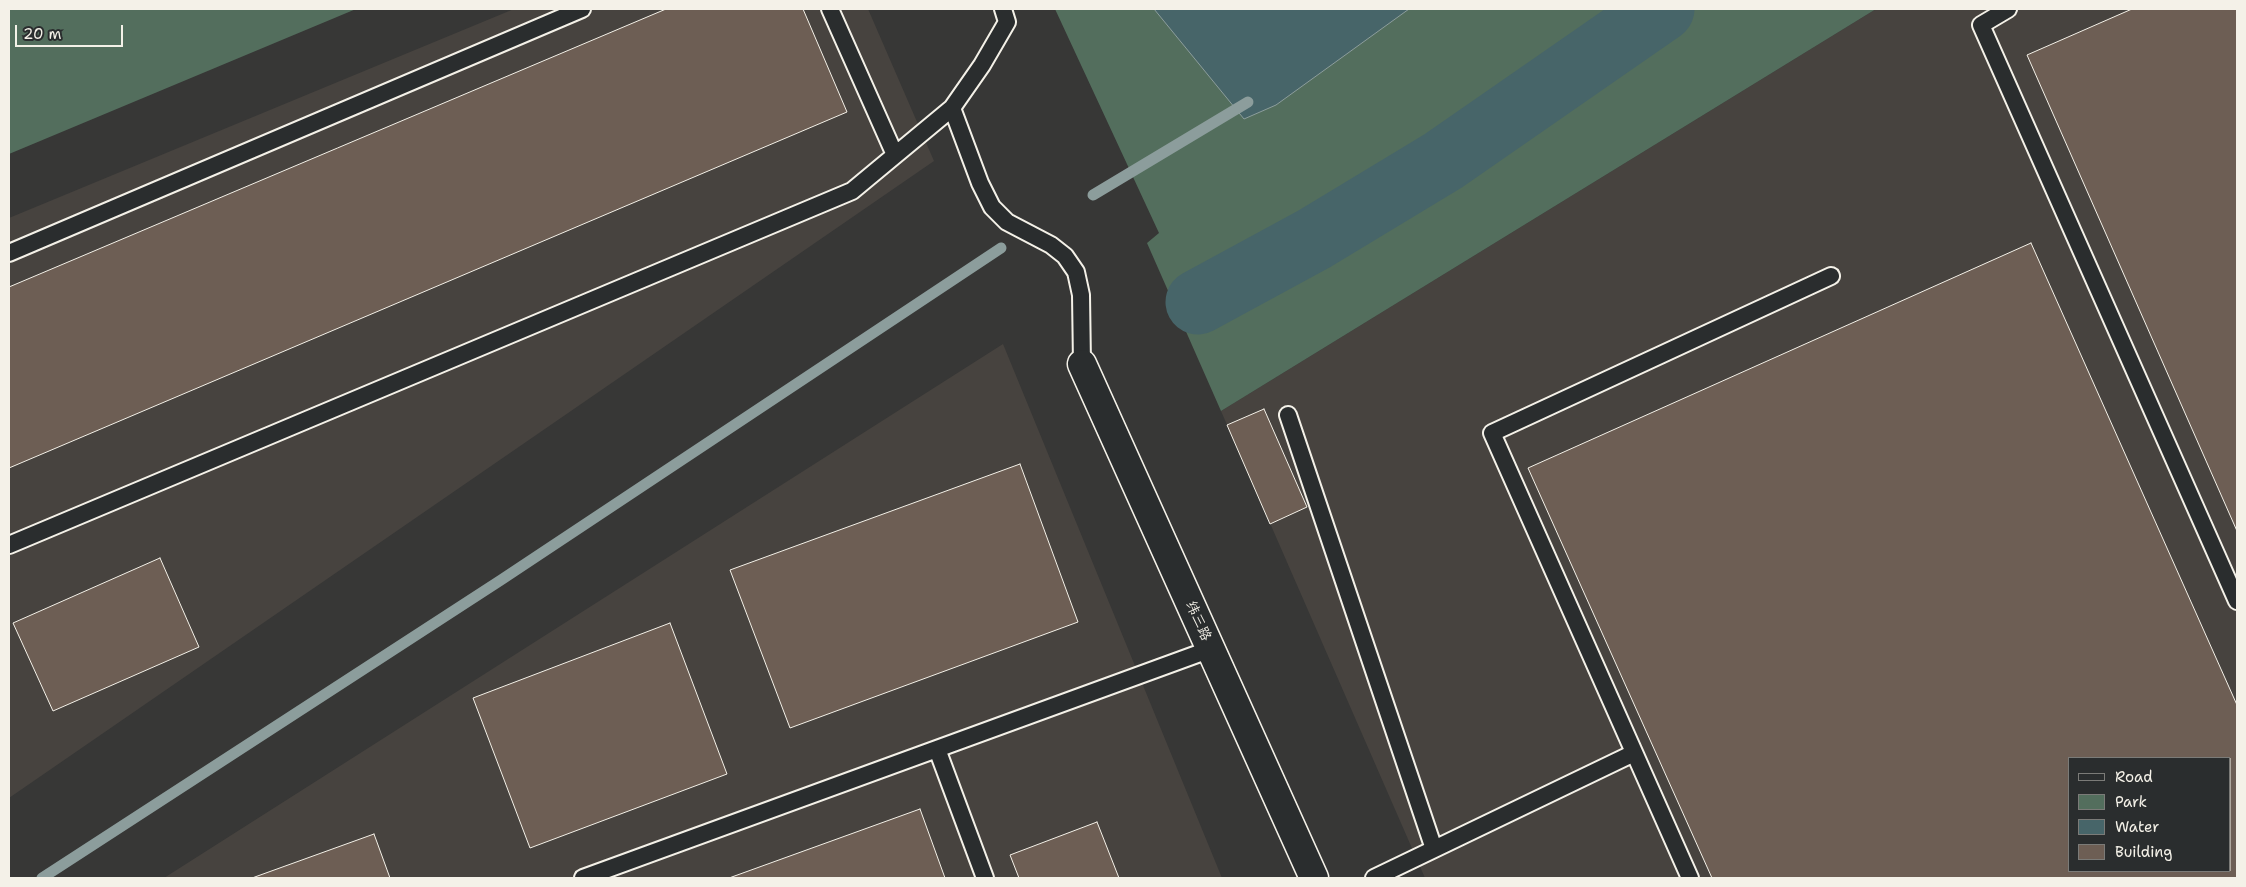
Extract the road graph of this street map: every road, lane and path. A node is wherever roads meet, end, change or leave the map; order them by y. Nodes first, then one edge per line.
1 (582, 9) edge
2 (830, 9) edge
3 (1003, 9) edge
4 (2008, 9) edge
5 (952, 108) junction
6 (895, 155) junction
7 (9, 253) edge
8 (1831, 276) dead end
9 (1082, 364) joint
10 (1288, 415) dead end
11 (9, 545) edge
12 (2237, 601) edge
13 (1211, 649) junction
14 (937, 749) junction
15 (1634, 753) junction
16 (1434, 849) junction
17 (583, 878) edge
18 (985, 878) edge
19 (1314, 878) edge
20 (1374, 878) edge
21 (1690, 878) edge

1 - 7 lane
2 - 6 lane
3 - 5 lane
4 - 12 lane
5 - 6 lane
5 - 9 lane
6 - 11 lane
8 - 15 lane
9 - 13 street, 纬三路
10 - 16 lane
13 - 14 lane
13 - 19 street, 纬三路
14 - 17 lane
14 - 18 lane
15 - 16 lane
15 - 21 lane
16 - 20 lane

